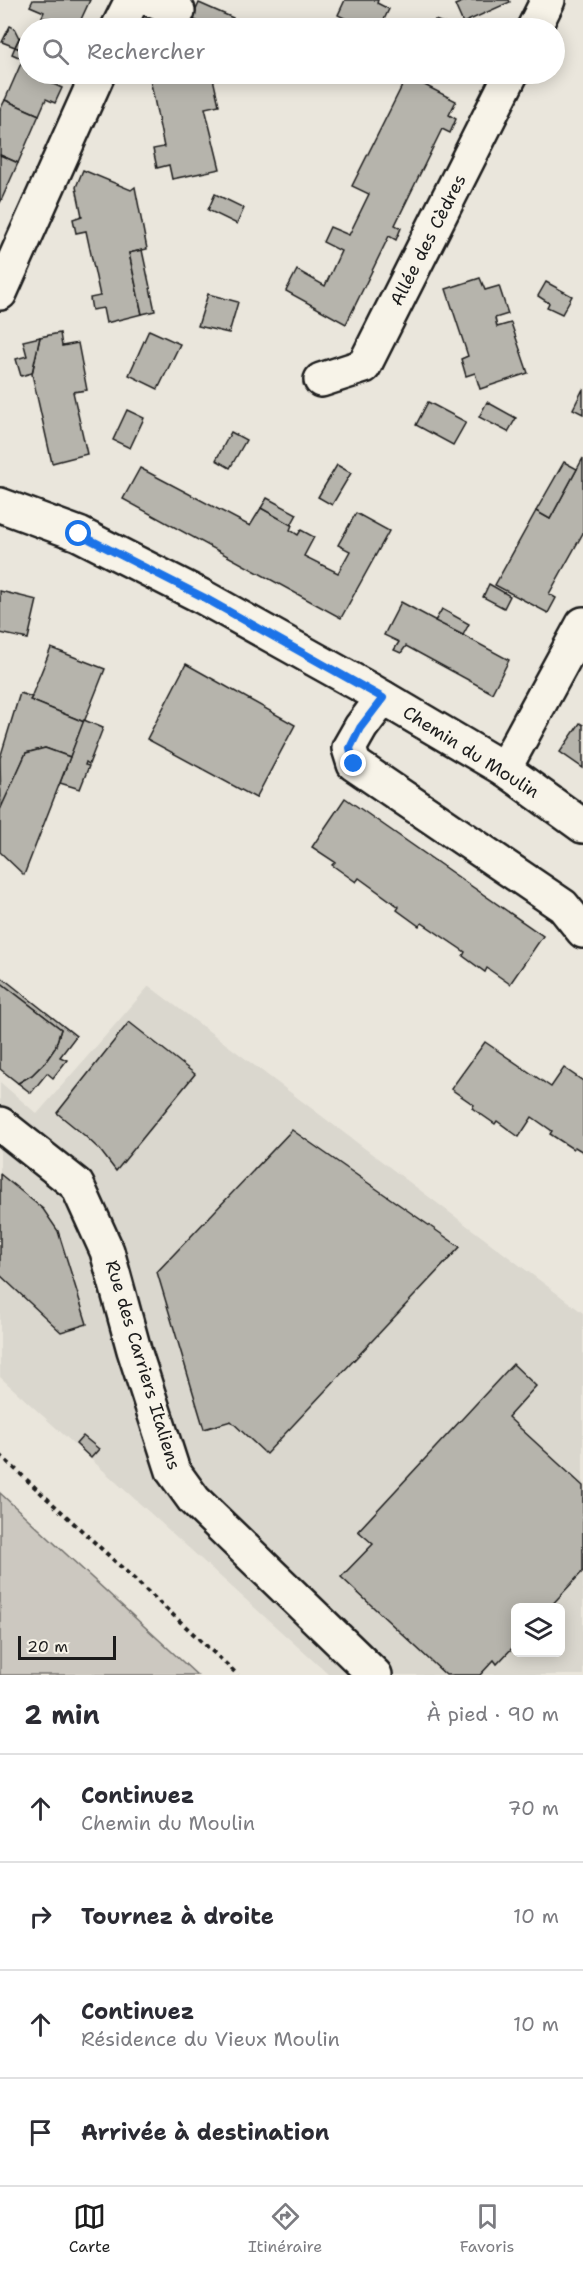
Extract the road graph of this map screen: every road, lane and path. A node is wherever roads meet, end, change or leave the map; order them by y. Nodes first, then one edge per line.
1 (132, 0) edge
2 (548, 0) edge
3 (123, 18) edge
4 (539, 18) edge
5 (94, 84) edge
6 (506, 84) edge
7 (0, 293) edge
8 (321, 380) dead end
9 (1, 505) edge
10 (583, 624) edge
11 (383, 698) junction
12 (504, 769) junction
13 (583, 826) edge
14 (583, 931) edge
15 (0, 1124) edge
16 (0, 1455) edge
17 (238, 1675) edge
18 (375, 1675) edge

1 - 3 street
2 - 4 street
5 - 7 street
6 - 8 street, Allée des Cèdres
9 - 11 street, Chemin du Moulin
10 - 12 street
11 - 12 street, Chemin du Moulin
11 - 14 street
12 - 13 street, Chemin du Moulin
15 - 18 street, Rue des Carriers Italiens
16 - 17 path

